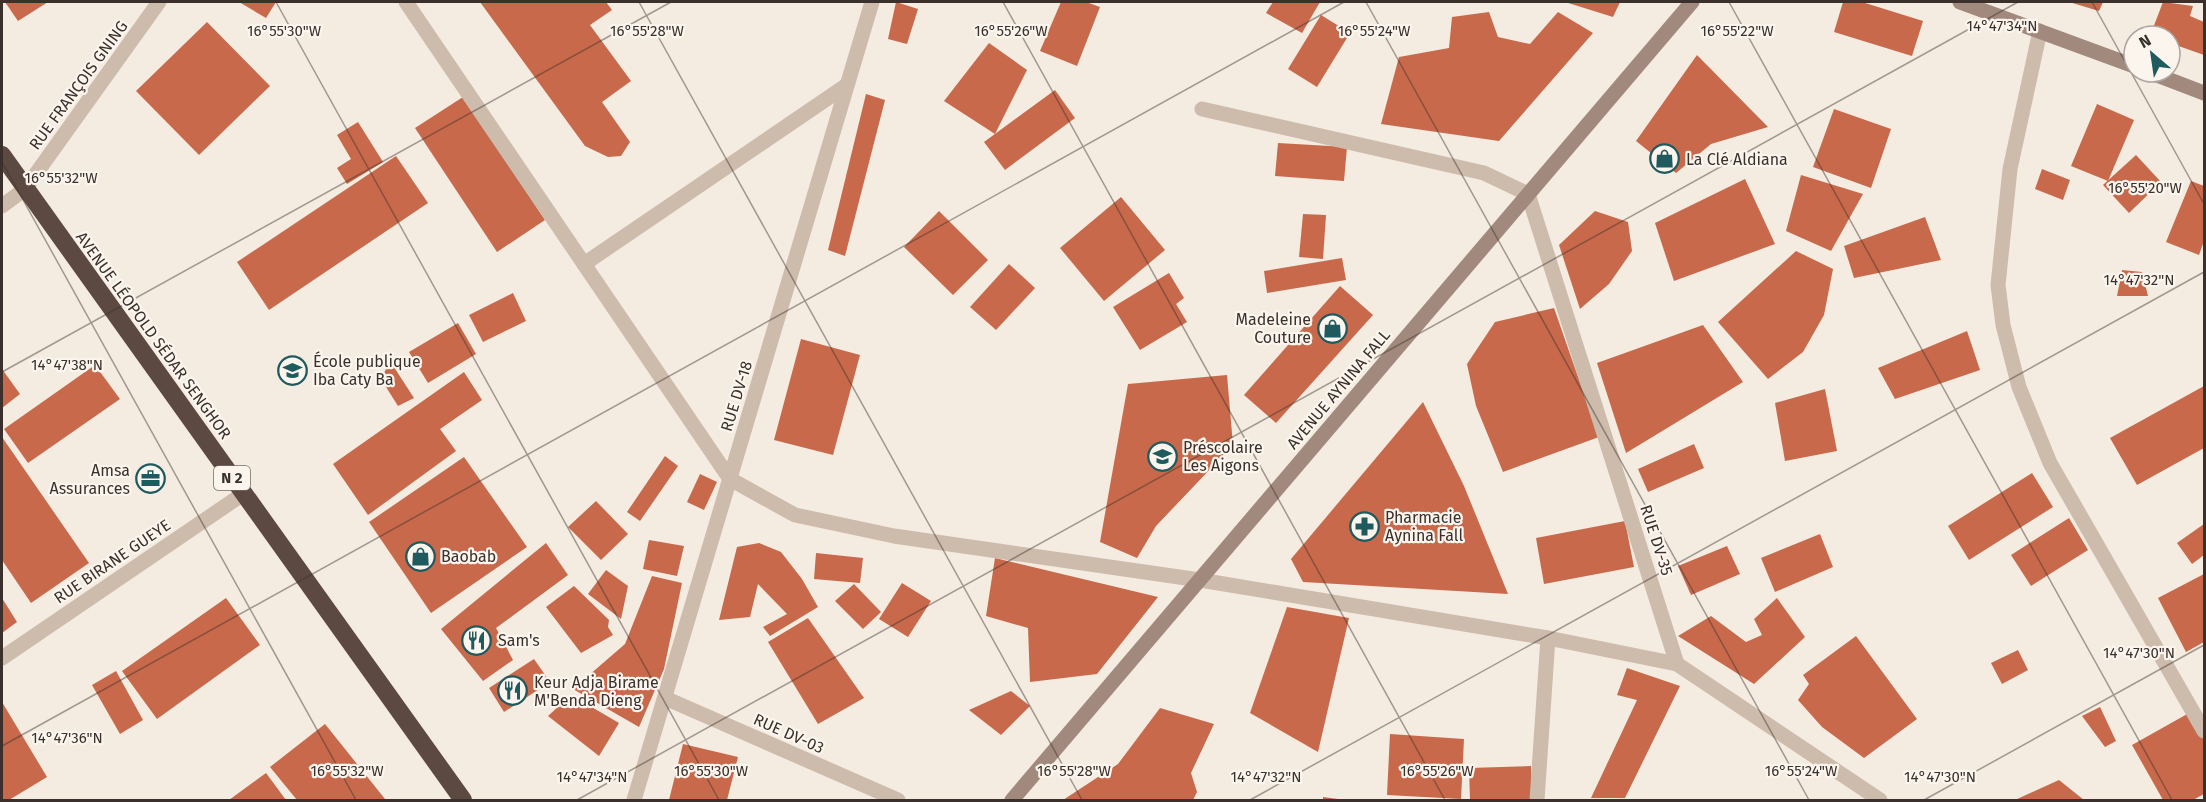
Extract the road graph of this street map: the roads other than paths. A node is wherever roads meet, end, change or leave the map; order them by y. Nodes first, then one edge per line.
1 (159, 2) edge
2 (406, 2) edge
3 (872, 2) edge
4 (1692, 2) edge
5 (1960, 2) edge
6 (2040, 31) junction
7 (2122, 62) edge
8 (847, 84) junction
9 (2181, 84) edge
10 (2205, 93) edge
11 (1202, 109) dead end
12 (2, 155) edge
13 (26, 189) junction
14 (1528, 194) junction
15 (2, 206) edge
16 (584, 264) junction
17 (730, 479) junction
18 (243, 494) junction
19 (1200, 580) junction
20 (1548, 638) junction
21 (2, 658) edge
22 (1677, 664) junction
23 (665, 698) junction
24 (2205, 731) edge
25 (455, 798) edge
26 (634, 801) edge
27 (897, 801) edge
28 (1012, 801) edge
29 (1537, 801) edge
30 (1880, 801) edge

1 - 13 street, RUE FRANÇOIS GNING
2 - 16 street
3 - 8 street, RUE DV-18
4 - 14 main road, AVENUE AYNINA FALL
5 - 6 main road
6 - 7 main road
6 - 24 street
8 - 16 street
8 - 17 street, RUE DV-18
9 - 10 main road
11 - 14 street
12 - 13 highway, AVENUE LÉOPOLD SÉDAR SENGHOR / N 2
13 - 15 street, RUE FRANÇOIS GNING
13 - 18 highway, AVENUE LÉOPOLD SÉDAR SENGHOR / N 2
14 - 19 main road, AVENUE AYNINA FALL
14 - 22 street, RUE DV-35
16 - 17 street
17 - 19 street
17 - 23 street, RUE DV-18
18 - 21 street, RUE BIRANE GUEYE
18 - 25 highway, AVENUE LÉOPOLD SÉDAR SENGHOR / N 2
19 - 20 street
19 - 28 main road, AVENUE AYNINA FALL
20 - 22 street
20 - 29 street
22 - 30 street
23 - 26 street, RUE DV-18
23 - 27 street, RUE DV-03

